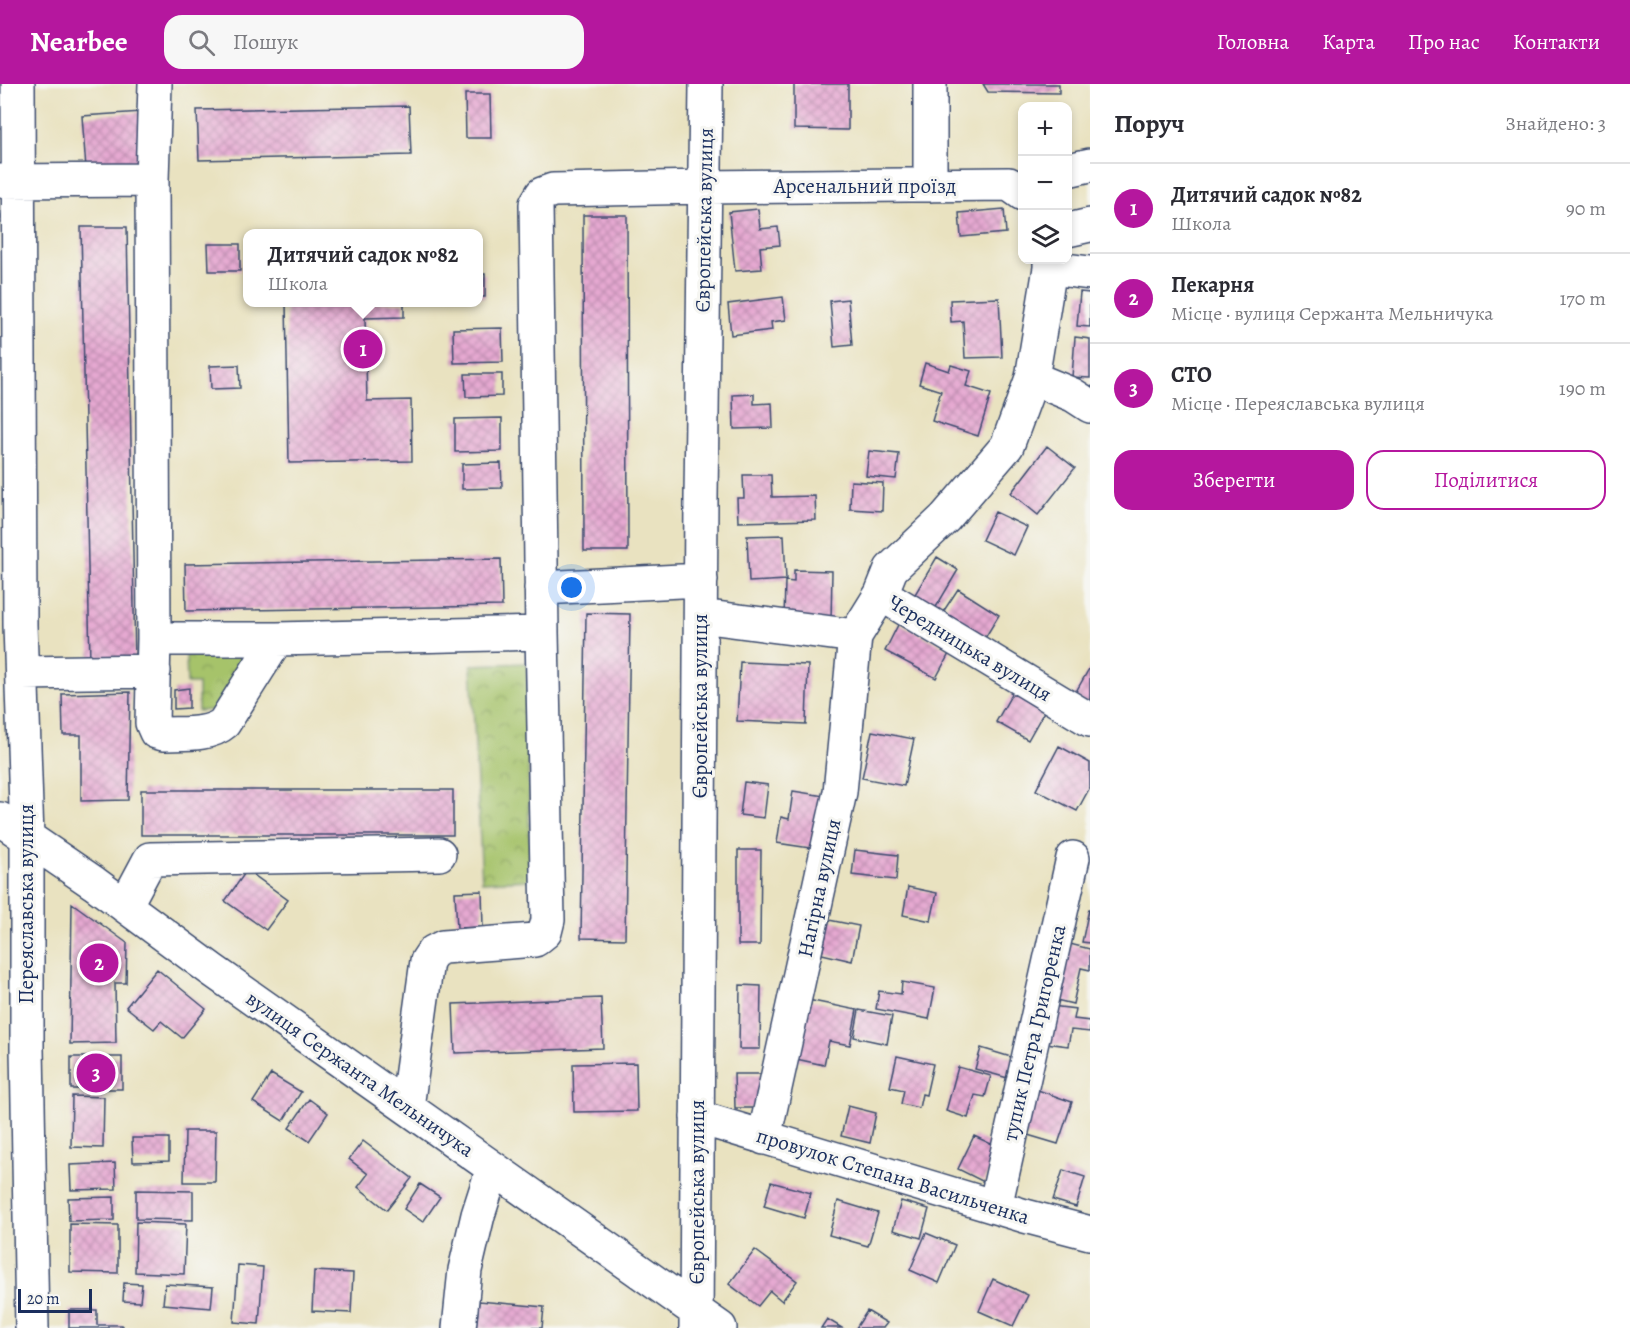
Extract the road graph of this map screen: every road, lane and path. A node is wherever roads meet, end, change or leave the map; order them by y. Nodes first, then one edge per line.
1 (18, 84) edge
2 (155, 84) edge
3 (706, 84) edge
4 (930, 84) edge
5 (1090, 165) edge
6 (1072, 170) edge
7 (152, 180) junction
8 (9, 181) edge
9 (930, 186) junction
10 (1018, 186) edge
11 (704, 187) junction
12 (1090, 225) edge
13 (1072, 229) edge
14 (1050, 264) edge
15 (1090, 273) edge
16 (1032, 378) junction
17 (1090, 406) edge
18 (701, 580) junction
19 (541, 588) junction
20 (881, 594) junction
21 (700, 616) junction
22 (542, 633) junction
23 (855, 636) junction
24 (154, 639) junction
25 (277, 639) junction
26 (14, 660) edge
27 (154, 671) junction
28 (1090, 720) edge
29 (0, 819) edge
30 (27, 838) junction
31 (439, 854) dead end
32 (1073, 858) dead end
33 (125, 906) junction
34 (407, 1107) junction
35 (697, 1117) junction
36 (764, 1138) junction
37 (493, 1168) junction
38 (994, 1207) junction
39 (1090, 1233) edge
40 (704, 1322) edge
41 (32, 1328) edge
42 (459, 1328) edge

1 - 8 street, Переяславська вулиця
2 - 7 street
3 - 11 street, Європейська вулиця
4 - 9 street
5 - 6 street
7 - 8 street
7 - 24 street
8 - 26 street, Переяславська вулиця
9 - 10 street, Арсенальний проїзд
9 - 11 street, Арсенальний проїзд
11 - 18 street, Європейська вулиця
11 - 19 street, Арсенальний проїзд
12 - 13 street
14 - 15 street
14 - 16 street, Нагірна вулиця
16 - 17 street
16 - 20 street, Нагірна вулиця
18 - 19 street
18 - 21 street, Європейська вулиця
19 - 22 street
20 - 23 street, Нагірна вулиця
20 - 28 street, Чередницька вулиця
21 - 23 street
21 - 35 street, Європейська вулиця
22 - 25 street
22 - 34 street
23 - 36 street, Нагірна вулиця
24 - 25 street
24 - 27 street
25 - 27 street
26 - 27 street
26 - 30 street, Переяславська вулиця
29 - 30 street, вулиця Сержанта Мельничука
30 - 33 street, вулиця Сержанта Мельничука
30 - 41 street, Переяславська вулиця
31 - 33 street
32 - 38 street, тупик Петра Григоренка
33 - 34 street, вулиця Сержанта Мельничука
34 - 37 street, вулиця Сержанта Мельничука
35 - 36 street, провулок Степана Васильченка
35 - 40 street, Європейська вулиця
36 - 38 street, провулок Степана Васильченка
37 - 40 street, вулиця Сержанта Мельничука
37 - 42 street
38 - 39 street, провулок Степана Васильченка

